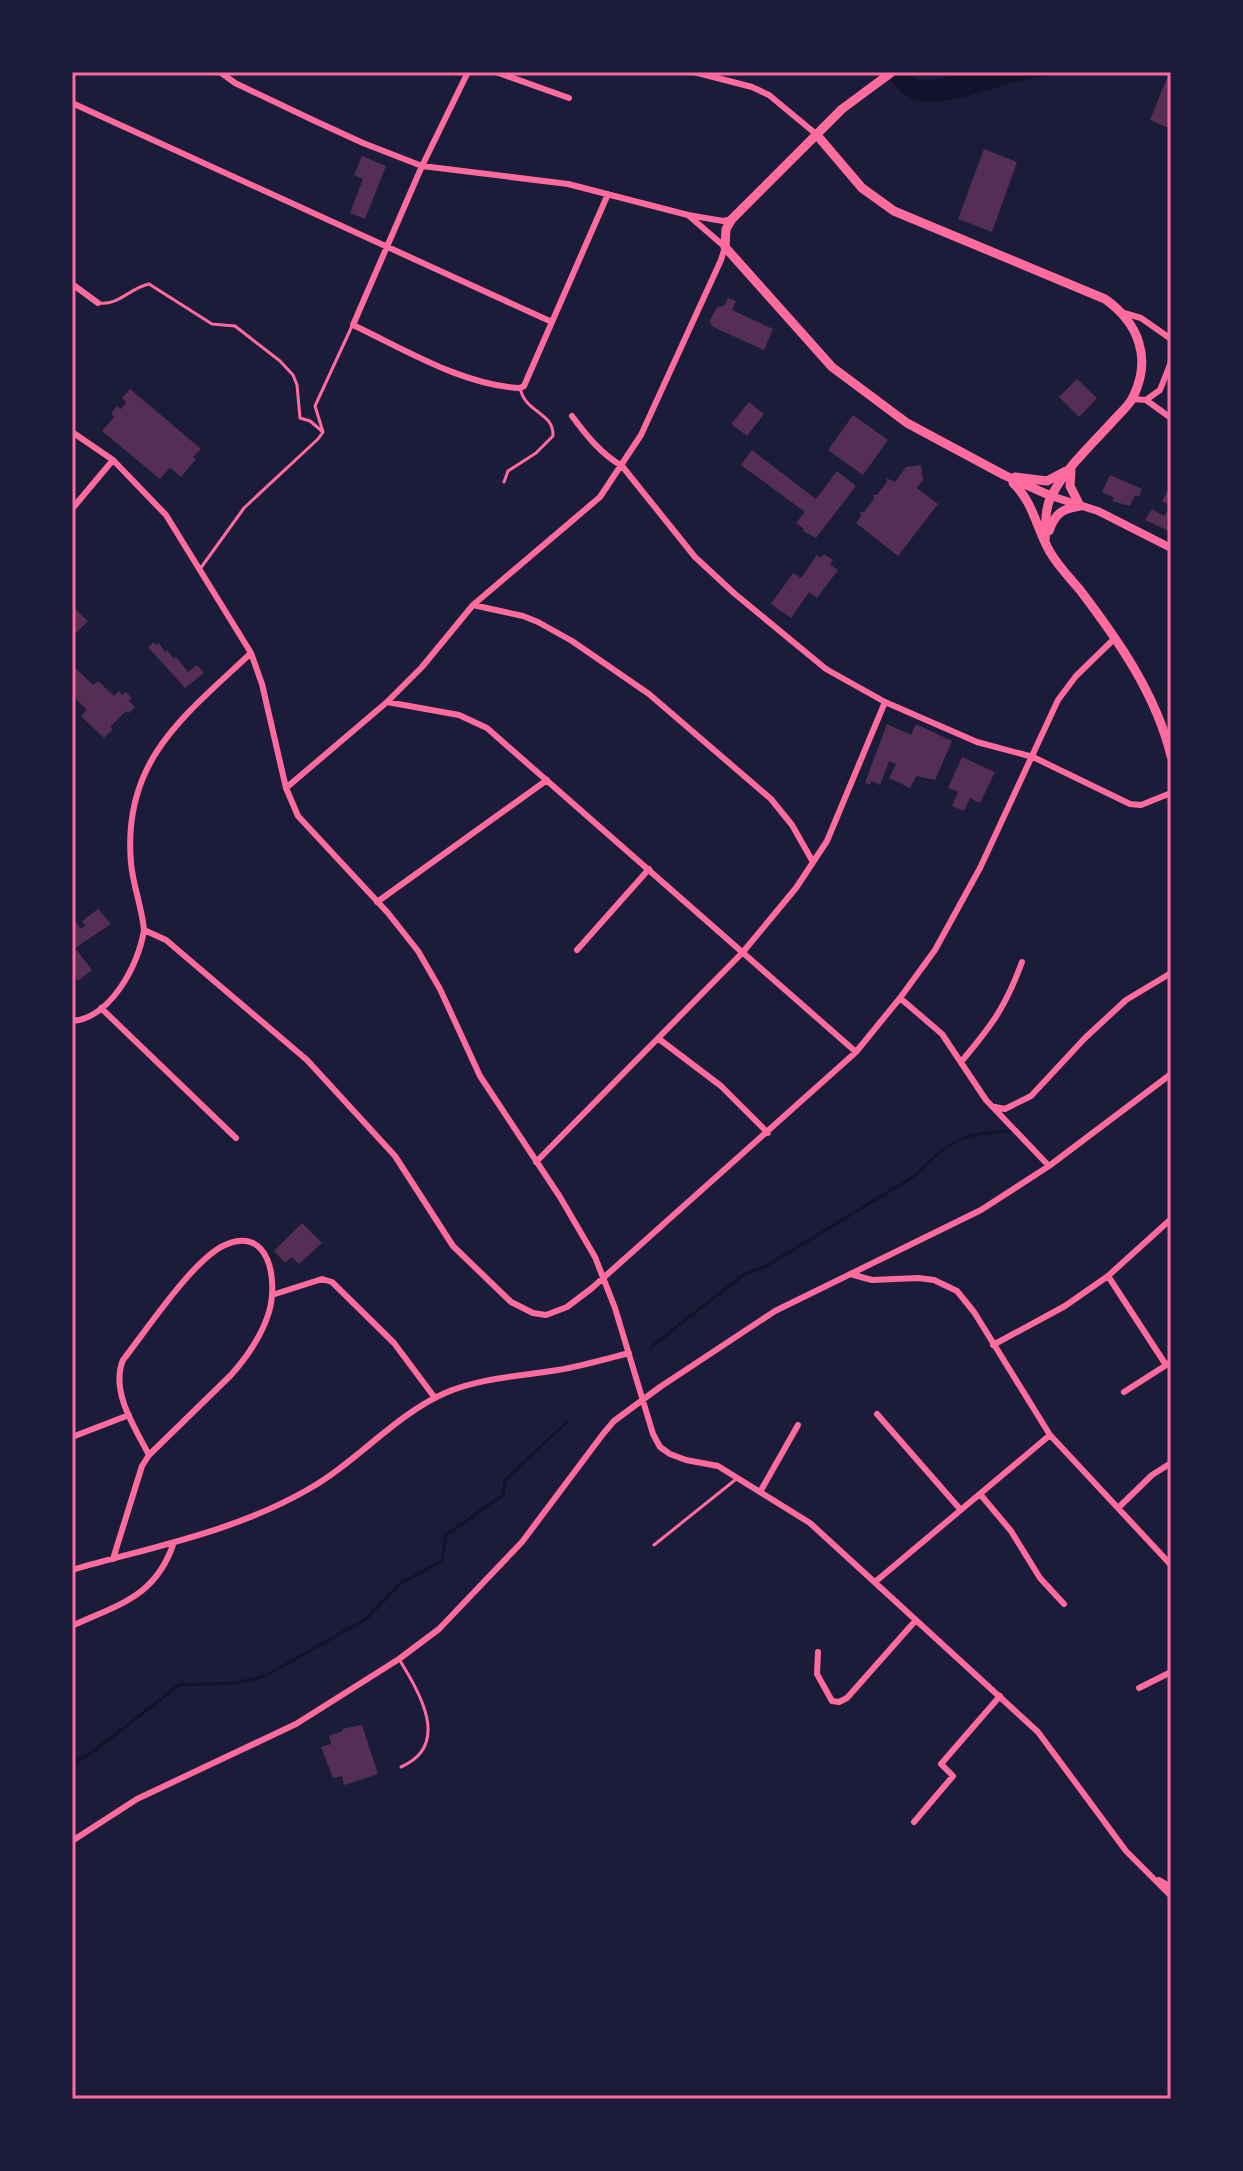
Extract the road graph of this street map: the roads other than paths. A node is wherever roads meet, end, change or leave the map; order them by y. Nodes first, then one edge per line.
1 (220, 72) edge
2 (240, 72) edge
3 (468, 72) edge
4 (496, 72) edge
5 (694, 72) edge
6 (892, 72) edge
7 (235, 83) junction
8 (569, 98) dead end
9 (72, 103) edge
10 (816, 134) junction
11 (422, 166) junction
12 (608, 194) junction
13 (688, 215) junction
14 (732, 219) junction
15 (385, 246) junction
16 (725, 247) junction
17 (72, 284) edge
18 (98, 303) joint
19 (1124, 313) junction
20 (552, 322) junction
21 (353, 325) junction
22 (1171, 339) edge
23 (1171, 362) edge
24 (522, 387) junction
25 (1132, 399) junction
26 (1146, 400) junction
27 (572, 416) dead end
28 (1171, 418) edge
29 (72, 432) edge
30 (323, 432) junction
31 (113, 460) junction
32 (622, 466) junction
33 (1071, 468) junction
34 (1004, 475) junction
35 (504, 482) dead end
36 (1051, 496) junction
37 (1080, 506) junction
38 (72, 509) edge
39 (1045, 542) junction
40 (1171, 548) edge
41 (200, 569) junction
42 (473, 605) junction
43 (1115, 638) junction
44 (251, 653) junction
45 (387, 702) junction
46 (885, 702) junction
47 (1171, 756) edge
48 (1033, 757) junction
49 (547, 780) junction
50 (286, 788) junction
51 (1171, 793) edge
52 (813, 862) junction
53 (649, 869) junction
54 (377, 902) junction
55 (144, 930) junction
56 (577, 950) dead end
57 (743, 952) junction
58 (1022, 962) dead end
59 (1171, 973) edge
60 (900, 998) junction
61 (101, 1008) junction
62 (72, 1021) edge
63 (659, 1039) junction
64 (856, 1052) junction
65 (961, 1062) junction
66 (1171, 1074) edge
67 (995, 1107) junction
68 (768, 1133) junction
69 (236, 1138) dead end
70 (536, 1162) junction
71 (1049, 1166) junction
72 (1171, 1219) edge
73 (850, 1274) junction
74 (604, 1276) junction
75 (1108, 1276) junction
76 (272, 1295) junction
77 (993, 1345) junction
78 (629, 1353) junction
79 (1168, 1363) edge
80 (1124, 1392) dead end
81 (435, 1398) junction
82 (643, 1399) junction
83 (877, 1414) dead end
84 (129, 1415) junction
85 (798, 1425) dead end
86 (1050, 1435) junction
87 (72, 1437) edge
88 (149, 1455) junction
89 (1171, 1463) edge
90 (738, 1478) junction
91 (760, 1492) junction
92 (980, 1494) junction
93 (1118, 1508) junction
94 (960, 1509) junction
95 (174, 1542) junction
96 (654, 1545) dead end
97 (113, 1559) junction
98 (1171, 1565) edge
99 (72, 1570) edge
100 (875, 1582) junction
101 (1064, 1604) dead end
102 (916, 1620) junction
103 (72, 1626) edge
104 (818, 1652) dead end
105 (399, 1659) junction
106 (1171, 1672) edge
107 (1139, 1688) dead end
108 (1000, 1696) junction
109 (401, 1767) dead end
110 (914, 1822) dead end
111 (72, 1841) edge
112 (1149, 1874) junction
113 (1171, 1887) edge
114 (1171, 1896) edge

1 - 7 street
2 - 7 street
3 - 11 street
4 - 8 street
5 - 10 street
6 - 10 main road
7 - 11 street
9 - 15 street
10 - 14 main road
10 - 19 main road
11 - 12 street
11 - 15 street
12 - 13 street
12 - 20 street
13 - 14 street
13 - 16 street
14 - 16 main road
15 - 20 street
15 - 21 street
16 - 32 street
16 - 34 main road
17 - 18 street
18 - 30 lane
19 - 22 street
19 - 25 main road
20 - 24 street
21 - 24 street
21 - 30 lane
23 - 26 street
24 - 35 lane
25 - 26 street
25 - 33 main road
26 - 28 street
27 - 32 street
29 - 31 street
30 - 41 lane
31 - 38 street
31 - 41 street
32 - 42 street
32 - 46 street
33 - 34 main road
33 - 36 main road
33 - 37 main road
34 - 36 main road
34 - 39 main road
36 - 37 main road
36 - 39 main road
37 - 39 main road
37 - 40 main road
39 - 43 main road
41 - 44 street
42 - 45 street
42 - 52 street
43 - 47 main road
43 - 48 street
44 - 50 street
44 - 55 street
45 - 49 street
45 - 50 street
46 - 48 street
46 - 52 street
48 - 51 street
48 - 60 street
49 - 53 street
49 - 54 street
50 - 54 street
52 - 57 street
53 - 56 street
53 - 57 street
54 - 70 street
55 - 61 street
55 - 74 street
57 - 63 street
57 - 64 street
58 - 65 street
59 - 67 street
60 - 64 street
60 - 65 street
61 - 62 street
61 - 69 street
63 - 68 street
63 - 70 street
64 - 68 street
65 - 67 street
66 - 71 street
67 - 71 street
68 - 74 street
70 - 74 street
71 - 73 street
72 - 75 street
73 - 77 street
73 - 82 street
74 - 78 street
75 - 77 street
75 - 79 street
76 - 81 street
76 - 84 street
76 - 88 street
77 - 86 street
78 - 81 street
78 - 82 street
79 - 80 street
81 - 95 street
82 - 90 street
82 - 105 street
83 - 94 street
84 - 87 street
84 - 88 street
85 - 91 street
86 - 92 street
86 - 93 street
88 - 97 street
89 - 93 street
90 - 91 street
90 - 96 lane
91 - 100 street
92 - 94 street
92 - 101 street
93 - 98 street
94 - 100 street
95 - 97 street
95 - 103 street
97 - 99 street
100 - 102 street
102 - 104 street
102 - 108 street
105 - 109 lane
105 - 111 street
106 - 107 street
108 - 110 street
108 - 112 street
112 - 113 street
112 - 114 street

